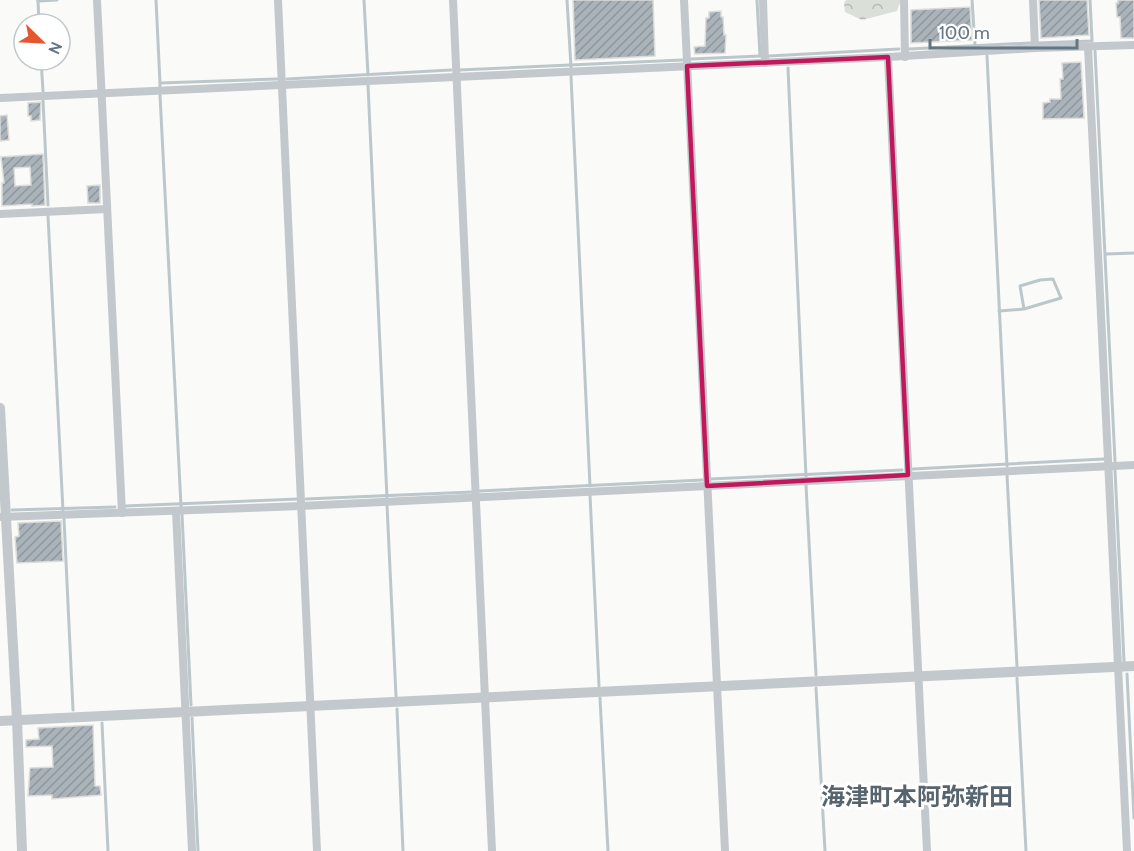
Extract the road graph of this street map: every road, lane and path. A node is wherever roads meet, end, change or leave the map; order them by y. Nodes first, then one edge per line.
1 (98, 0) edge
2 (278, 0) edge
3 (453, 0) edge
4 (684, 0) edge
5 (763, 0) edge
6 (904, 0) edge
7 (1033, 0) edge
8 (1134, 45) edge
9 (1088, 47) junction
10 (1035, 48) junction
11 (888, 57) junction
12 (906, 57) junction
13 (765, 63) junction
14 (687, 66) junction
15 (456, 77) junction
16 (283, 84) junction
17 (101, 93) junction
18 (0, 98) edge
19 (107, 209) junction
20 (0, 214) edge
21 (0, 408) edge
22 (1, 442) edge
23 (1134, 465) edge
24 (1108, 466) junction
25 (908, 475) junction
26 (707, 486) junction
27 (2, 490) edge
28 (476, 497) junction
29 (302, 507) junction
30 (176, 511) junction
31 (122, 513) junction
32 (3, 517) edge
33 (1134, 666) edge
34 (1118, 667) junction
35 (918, 677) junction
36 (717, 687) junction
37 (485, 697) junction
38 (310, 705) junction
39 (185, 712) junction
40 (17, 720) junction
41 (0, 721) edge
42 (21, 851) edge
43 (192, 851) edge
44 (317, 851) edge
45 (492, 851) edge
46 (725, 851) edge
47 (927, 851) edge
48 (1127, 851) edge

1 - 17 street
2 - 16 street
3 - 15 street
4 - 14 street
5 - 13 street
6 - 12 street
7 - 10 street
8 - 9 street
9 - 10 street
9 - 24 street
10 - 12 street
11 - 12 street
11 - 13 street
11 - 25 street
13 - 14 street
14 - 15 street
14 - 26 street
15 - 16 street
15 - 28 street
16 - 17 street
16 - 29 street
17 - 18 street
17 - 19 street
19 - 20 street
19 - 31 street
21 - 22 street
22 - 27 street
23 - 24 street
24 - 25 street
24 - 34 street
25 - 26 street
25 - 35 street
26 - 28 street
26 - 36 street
27 - 32 street
28 - 29 street
28 - 37 street
29 - 30 street
29 - 38 street
30 - 31 street
30 - 39 street
31 - 32 street
32 - 40 street
33 - 34 street
34 - 35 street
34 - 48 street
35 - 36 street
35 - 47 street
36 - 37 street
36 - 46 street
37 - 38 street
37 - 45 street
38 - 39 street
38 - 44 street
39 - 40 street
39 - 43 street
40 - 41 street
40 - 42 street

